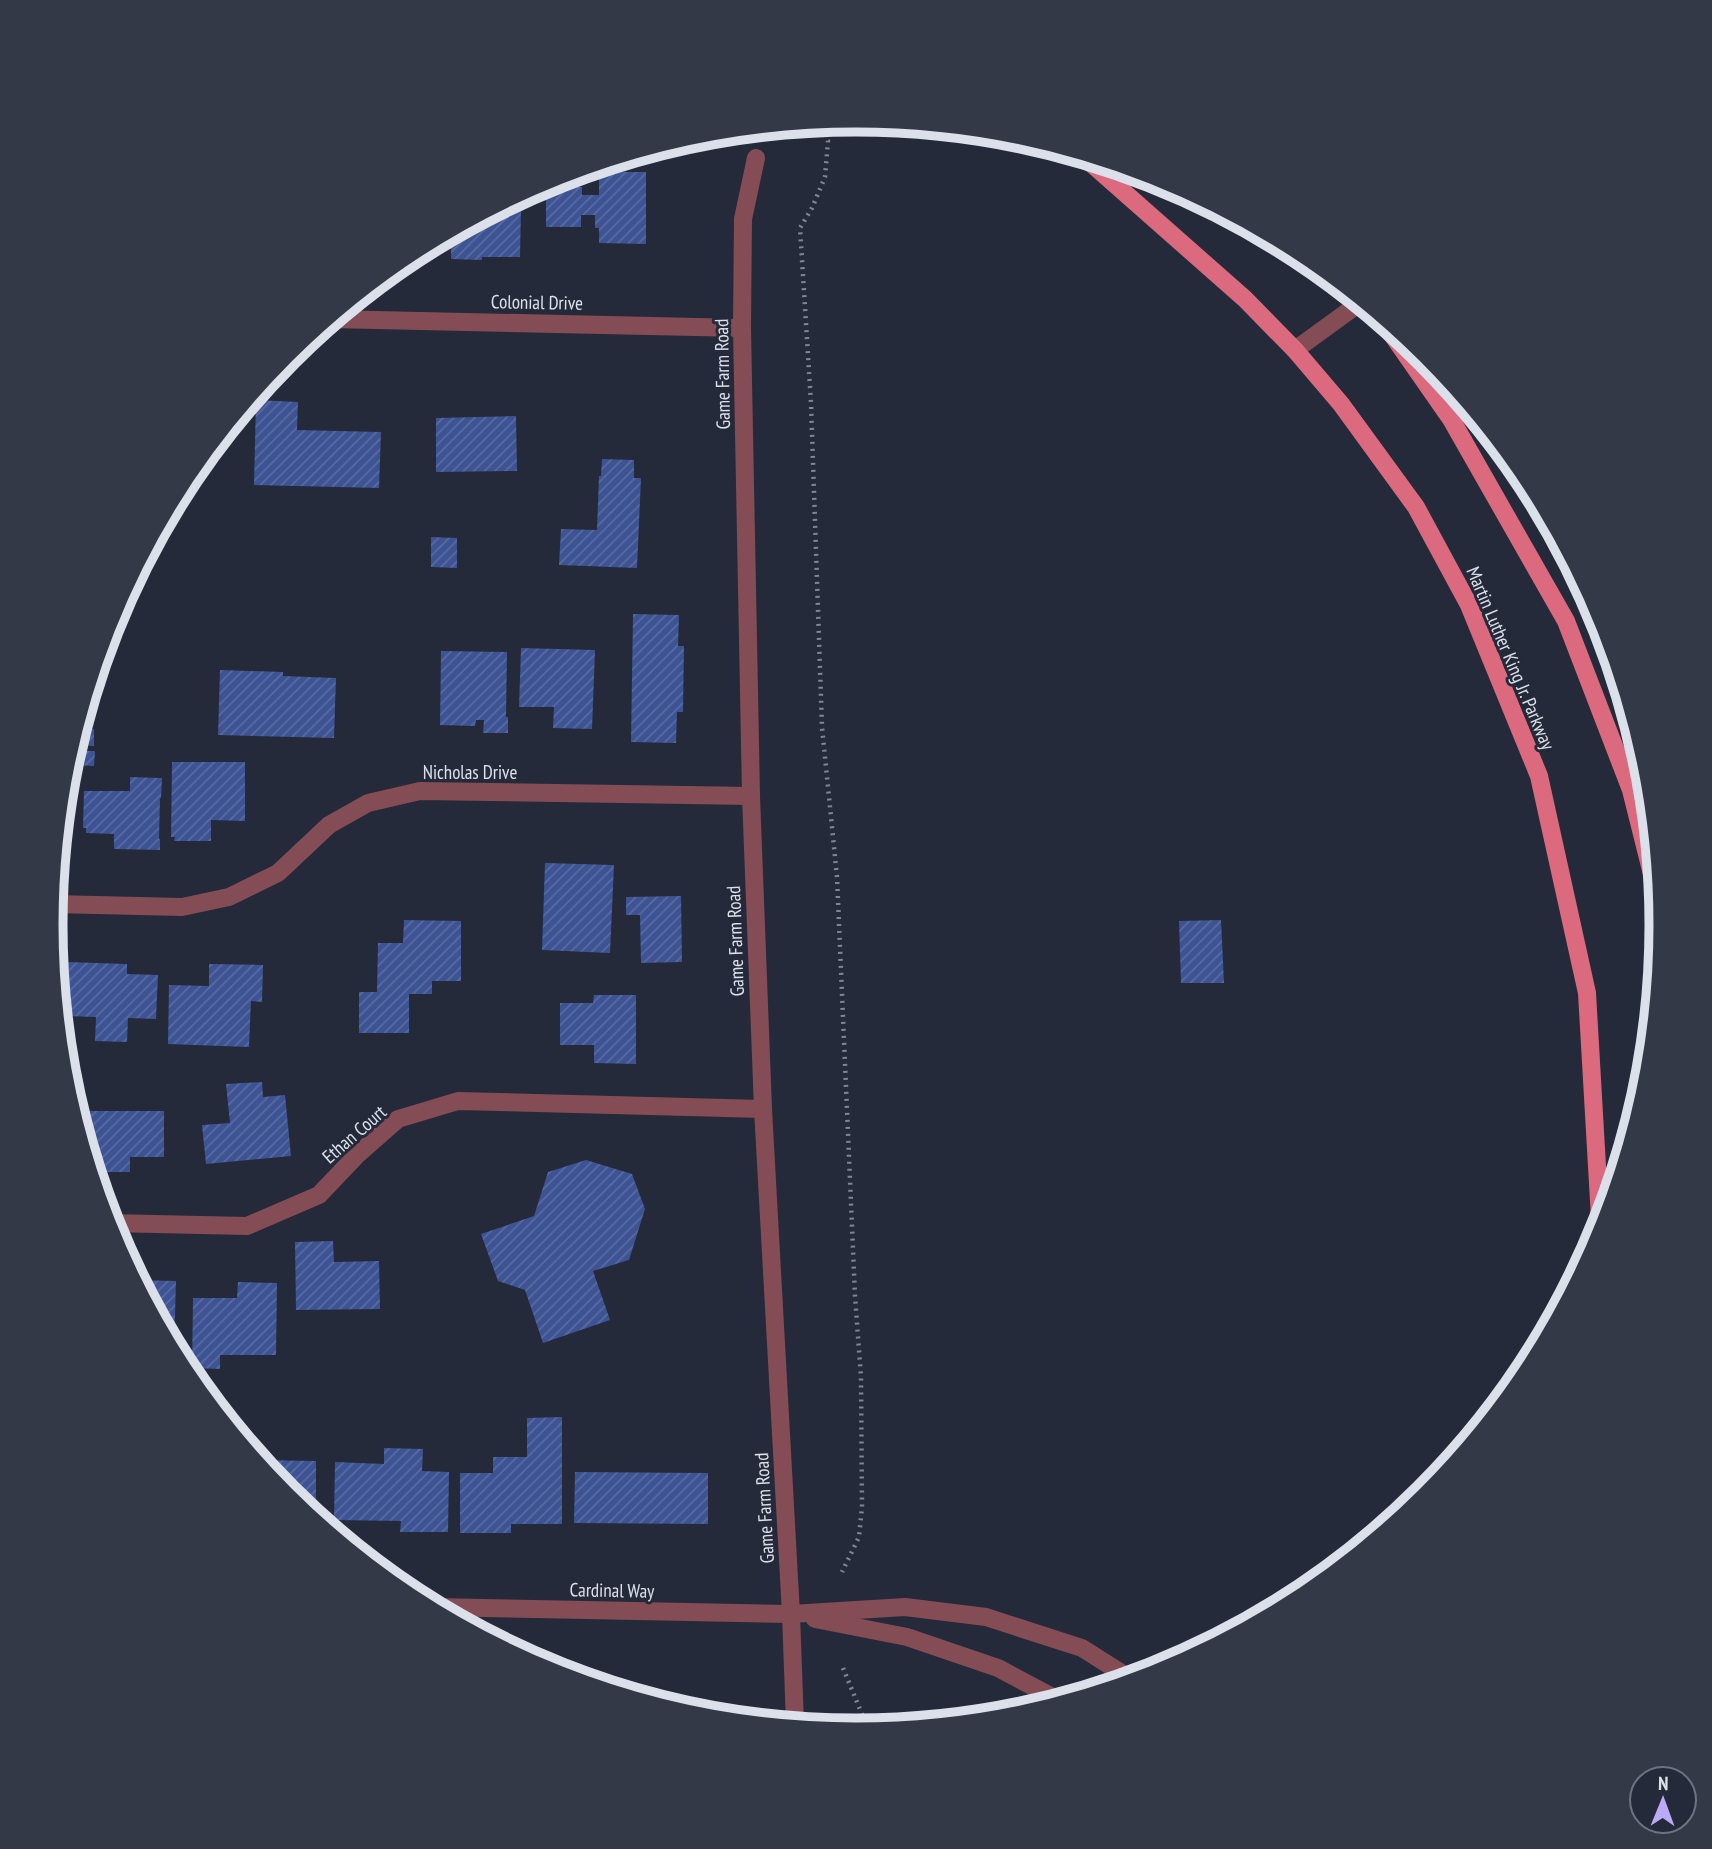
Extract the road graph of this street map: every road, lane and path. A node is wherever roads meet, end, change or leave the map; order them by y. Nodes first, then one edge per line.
1 (822, 133) edge
2 (756, 158) dead end
3 (1099, 171) edge
4 (1354, 307) edge
5 (344, 319) edge
6 (742, 328) junction
7 (1295, 350) junction
8 (1404, 352) edge
9 (751, 796) junction
10 (1644, 842) edge
11 (64, 904) edge
12 (763, 1109) junction
13 (1599, 1201) edge
14 (121, 1223) edge
15 (842, 1572) dead end
16 (453, 1607) edge
17 (791, 1614) junction
18 (843, 1668) dead end
19 (1120, 1672) edge
20 (1046, 1694) edge
21 (795, 1715) edge
22 (864, 1718) edge

1 - 15 path
2 - 6 street, Game Farm Road
3 - 7 main road, Martin Luther King Jr. Parkway
4 - 7 street
5 - 6 street, Colonial Drive
6 - 9 street, Game Farm Road
7 - 13 main road, Martin Luther King Jr. Parkway
8 - 10 main road
9 - 11 street, Nicholas Drive
9 - 12 street, Game Farm Road
12 - 14 street, Ethan Court
12 - 17 street, Game Farm Road
16 - 17 street, Cardinal Way
17 - 19 street, Cardinal Way
17 - 20 street, Cardinal Way
17 - 21 street, Game Farm Road
18 - 22 path

